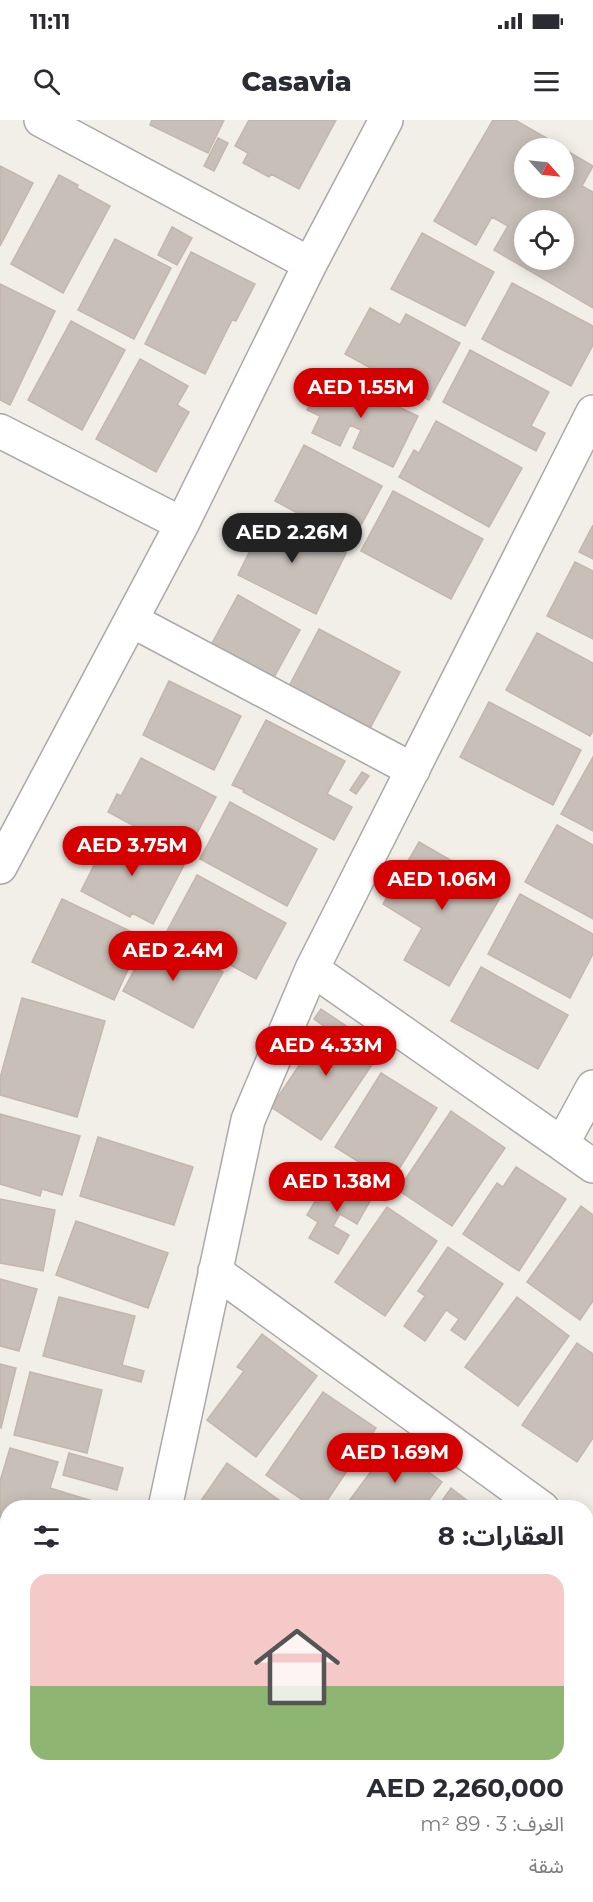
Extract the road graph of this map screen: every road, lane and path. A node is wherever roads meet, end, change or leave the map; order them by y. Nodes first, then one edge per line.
1 (41, 120) edge
2 (386, 120) edge
3 (310, 264) junction
4 (593, 412) edge
5 (0, 431) edge
6 (182, 524) junction
7 (131, 620) junction
8 (413, 770) junction
9 (0, 867) edge
10 (312, 969) junction
11 (593, 1087) edge
12 (562, 1144) junction
13 (593, 1166) edge
14 (215, 1271) junction
15 (167, 1500) edge
16 (531, 1500) edge

1 - 3 street
2 - 3 street
3 - 6 street
4 - 8 street
5 - 6 street
6 - 7 street
7 - 8 street
7 - 9 street
8 - 10 street
10 - 12 street
10 - 14 street
11 - 12 street
12 - 13 street
14 - 15 street
14 - 16 street

